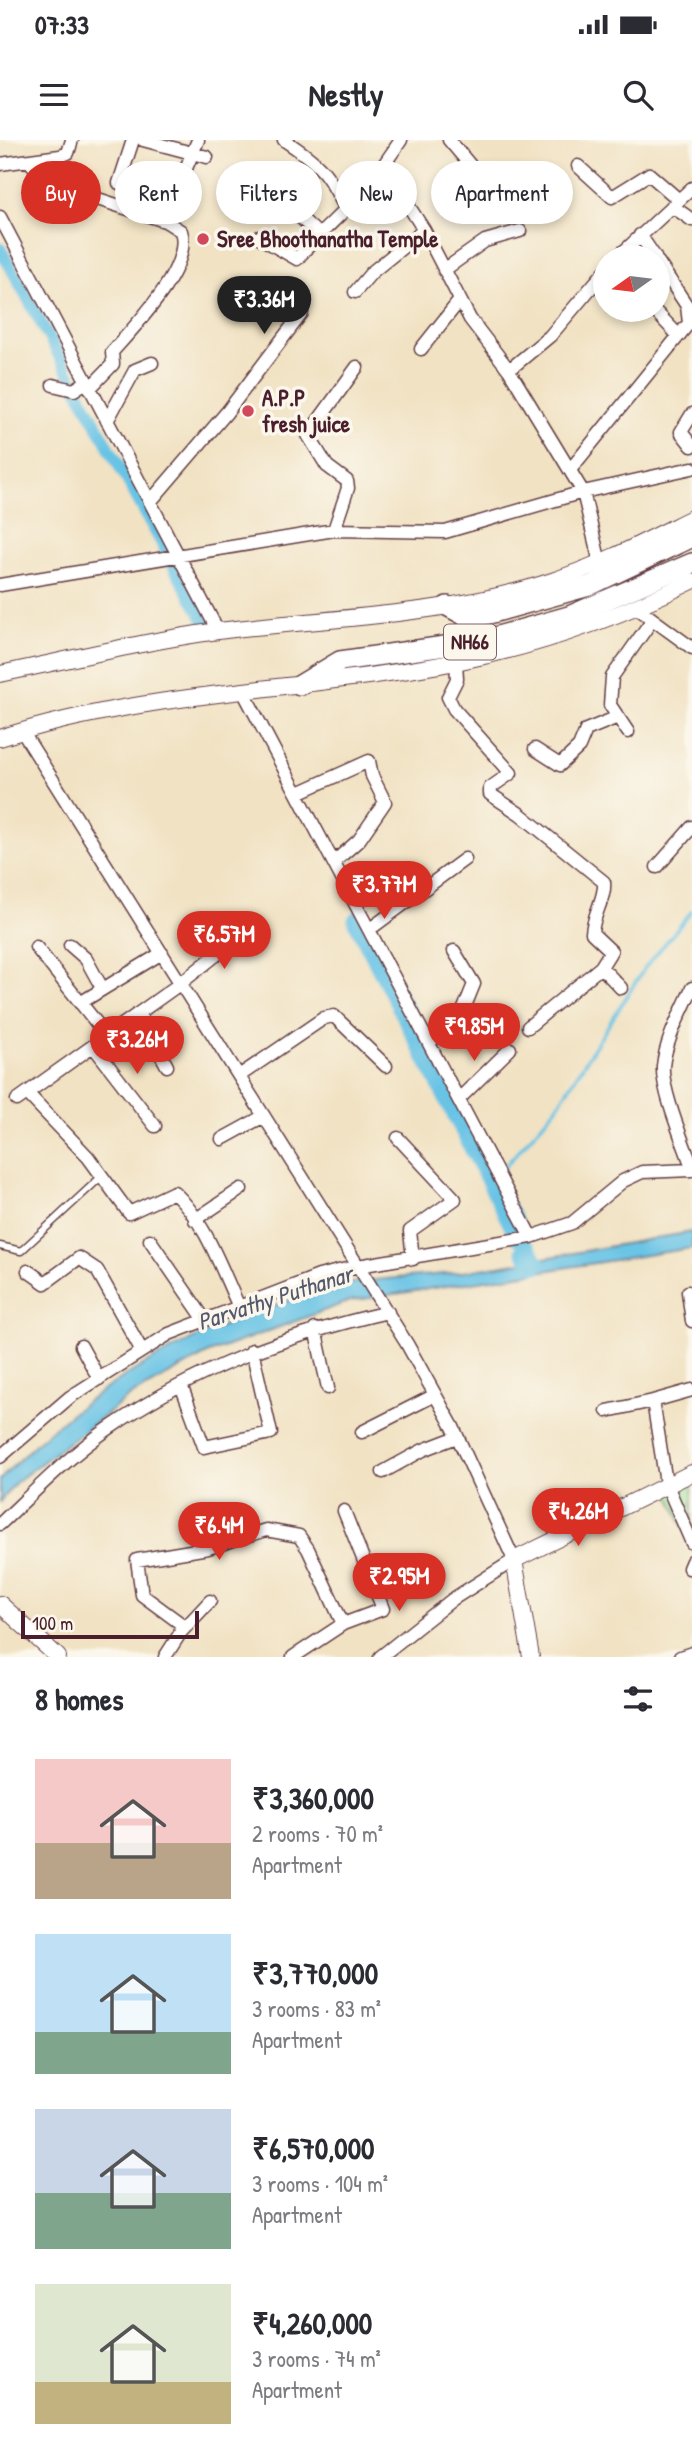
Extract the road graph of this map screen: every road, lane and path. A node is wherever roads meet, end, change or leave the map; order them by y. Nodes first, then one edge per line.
1 (72, 140) edge
2 (133, 140) edge
3 (143, 140) edge
4 (198, 140) edge
5 (284, 140) edge
6 (401, 140) edge
7 (449, 140) edge
8 (192, 153) junction
9 (207, 157) dead end
10 (29, 161) edge
11 (126, 161) edge
12 (189, 161) edge
13 (386, 161) edge
14 (467, 161) edge
15 (21, 162) edge
16 (0, 164) edge
17 (578, 166) dead end
18 (336, 188) edge
19 (692, 188) edge
20 (101, 200) edge
21 (675, 203) junction
22 (0, 217) edge
23 (336, 219) edge
24 (417, 219) edge
25 (692, 220) edge
26 (307, 224) edge
27 (424, 230) junction
28 (520, 231) dead end
29 (318, 234) junction
30 (640, 235) junction
31 (258, 237) dead end
32 (630, 245) edge
33 (647, 245) edge
34 (444, 270) junction
35 (670, 280) edge
36 (593, 286) edge
37 (355, 292) dead end
38 (460, 300) junction
39 (302, 313) dead end
40 (670, 321) edge
41 (685, 332) edge
42 (421, 349) dead end
43 (152, 363) dead end
44 (357, 367) dead end
45 (509, 370) junction
46 (53, 385) dead end
47 (82, 387) junction
48 (692, 414) edge
49 (107, 421) junction
50 (692, 446) edge
51 (692, 468) edge
52 (570, 470) junction
53 (583, 492) junction
54 (150, 502) junction
55 (692, 518) edge
56 (334, 530) junction
57 (692, 537) edge
58 (180, 557) junction
59 (600, 563) junction
60 (692, 563) edge
61 (692, 581) edge
62 (0, 585) edge
63 (447, 606) junction
64 (636, 607) junction
65 (652, 620) junction
66 (218, 632) junction
67 (692, 648) edge
68 (456, 662) junction
69 (0, 674) edge
70 (300, 685) junction
71 (244, 692) junction
72 (618, 717) junction
73 (22, 731) junction
74 (628, 732) dead end
75 (0, 738) edge
76 (535, 749) dead end
77 (298, 793) junction
78 (692, 827) edge
79 (465, 859) dead end
80 (334, 862) junction
81 (657, 867) dead end
82 (370, 929) junction
83 (245, 932) dead end
84 (69, 945) dead end
85 (36, 947) dead end
86 (454, 951) dead end
87 (162, 953) junction
88 (601, 967) junction
89 (181, 983) junction
90 (102, 988) junction
91 (621, 988) dead end
92 (692, 988) edge
93 (80, 1003) junction
94 (139, 1014) junction
95 (528, 1027) dead end
96 (107, 1036) junction
97 (429, 1044) junction
98 (93, 1046) junction
99 (510, 1049) dead end
100 (167, 1066) dead end
101 (386, 1066) dead end
102 (239, 1076) junction
103 (459, 1099) junction
104 (264, 1116) junction
105 (155, 1126) dead end
106 (398, 1138) dead end
107 (222, 1139) dead end
108 (692, 1168) edge
109 (101, 1177) junction
110 (241, 1189) dead end
111 (195, 1220) junction
112 (531, 1237) junction
113 (150, 1240) dead end
114 (0, 1246) edge
115 (413, 1259) junction
116 (361, 1270) junction
117 (28, 1271) dead end
118 (688, 1293) dead end
119 (239, 1307) junction
120 (388, 1312) junction
121 (205, 1320) junction
122 (692, 1321) edge
123 (315, 1329) junction
124 (81, 1346) dead end
125 (252, 1350) junction
126 (142, 1351) junction
127 (99, 1379) junction
128 (181, 1385) junction
129 (328, 1388) dead end
130 (692, 1390) edge
131 (435, 1395) junction
132 (653, 1401) junction
133 (607, 1411) dead end
134 (362, 1432) dead end
135 (457, 1437) junction
136 (0, 1457) edge
137 (383, 1472) dead end
138 (692, 1473) edge
139 (666, 1483) junction
140 (344, 1511) dead end
141 (0, 1524) edge
142 (692, 1543) edge
143 (514, 1560) junction
144 (210, 1601) dead end
145 (0, 1604) edge
146 (343, 1624) junction
147 (181, 1632) junction
148 (692, 1653) edge
149 (58, 1657) edge
150 (165, 1657) edge
151 (293, 1657) edge
152 (380, 1657) edge
153 (531, 1657) edge
154 (680, 1657) edge

1 - 10 street
2 - 11 street
3 - 8 street
4 - 8 street
5 - 18 street
6 - 13 street
7 - 14 street
8 - 9 street
8 - 12 street
15 - 16 street
17 - 21 street
19 - 21 street
20 - 47 street
21 - 25 street
21 - 30 street
22 - 47 street
23 - 29 street
24 - 27 street
26 - 29 street
27 - 34 street
27 - 37 street
28 - 34 street
29 - 31 street
30 - 32 street
30 - 33 street
34 - 38 street
35 - 41 street
36 - 45 street
38 - 42 street
38 - 45 street
39 - 54 street
40 - 41 street
41 - 52 street
43 - 49 street
44 - 56 street
45 - 52 street
46 - 47 street
47 - 49 street
48 - 50 street
49 - 54 street
51 - 53 street
52 - 53 street
53 - 56 street
53 - 59 street
54 - 58 street
55 - 59 street
56 - 58 street
57 - 63 highway, NH66
58 - 62 street
58 - 66 street
59 - 63 street
60 - 70 highway, NH66
61 - 64 street
63 - 66 street
64 - 65 street
64 - 68 street
65 - 67 street
65 - 72 street
66 - 69 street
68 - 70 street
68 - 88 street
70 - 71 street
71 - 73 street
71 - 77 street
72 - 74 street
72 - 76 street
73 - 75 street
73 - 87 street
77 - 80 street
77 - 80 street
78 - 81 street
79 - 82 street
80 - 82 street
82 - 97 street
83 - 89 street
84 - 90 street
85 - 93 street
86 - 97 street
87 - 89 street
87 - 90 street
88 - 91 street
88 - 95 street
89 - 94 street
89 - 102 street
90 - 93 street
92 - 108 street
93 - 96 street
94 - 96 street
94 - 100 street
96 - 98 street
97 - 103 street
98 - 105 street
98 - 109 street
99 - 103 street
101 - 102 street
102 - 104 street
103 - 112 street
104 - 107 street
104 - 116 street
106 - 115 street
108 - 112 street
109 - 111 street
109 - 114 lane
110 - 111 street
111 - 119 street
112 - 115 street
113 - 121 street
115 - 116 street
116 - 119 street
116 - 120 street
117 - 126 street
118 - 122 street
119 - 121 street
120 - 123 street
120 - 131 street
121 - 126 street
123 - 125 street
123 - 129 street
124 - 127 street
125 - 128 street
125 - 128 street
126 - 127 street
127 - 136 street
128 - 141 street
130 - 132 street
131 - 134 street
131 - 135 street
132 - 133 street
132 - 139 street
135 - 137 street
135 - 143 street
138 - 139 street
139 - 142 street
139 - 143 street
140 - 146 street
143 - 152 street
143 - 153 street
144 - 147 street
145 - 149 street
146 - 147 street
146 - 151 street
147 - 150 street
148 - 154 street

